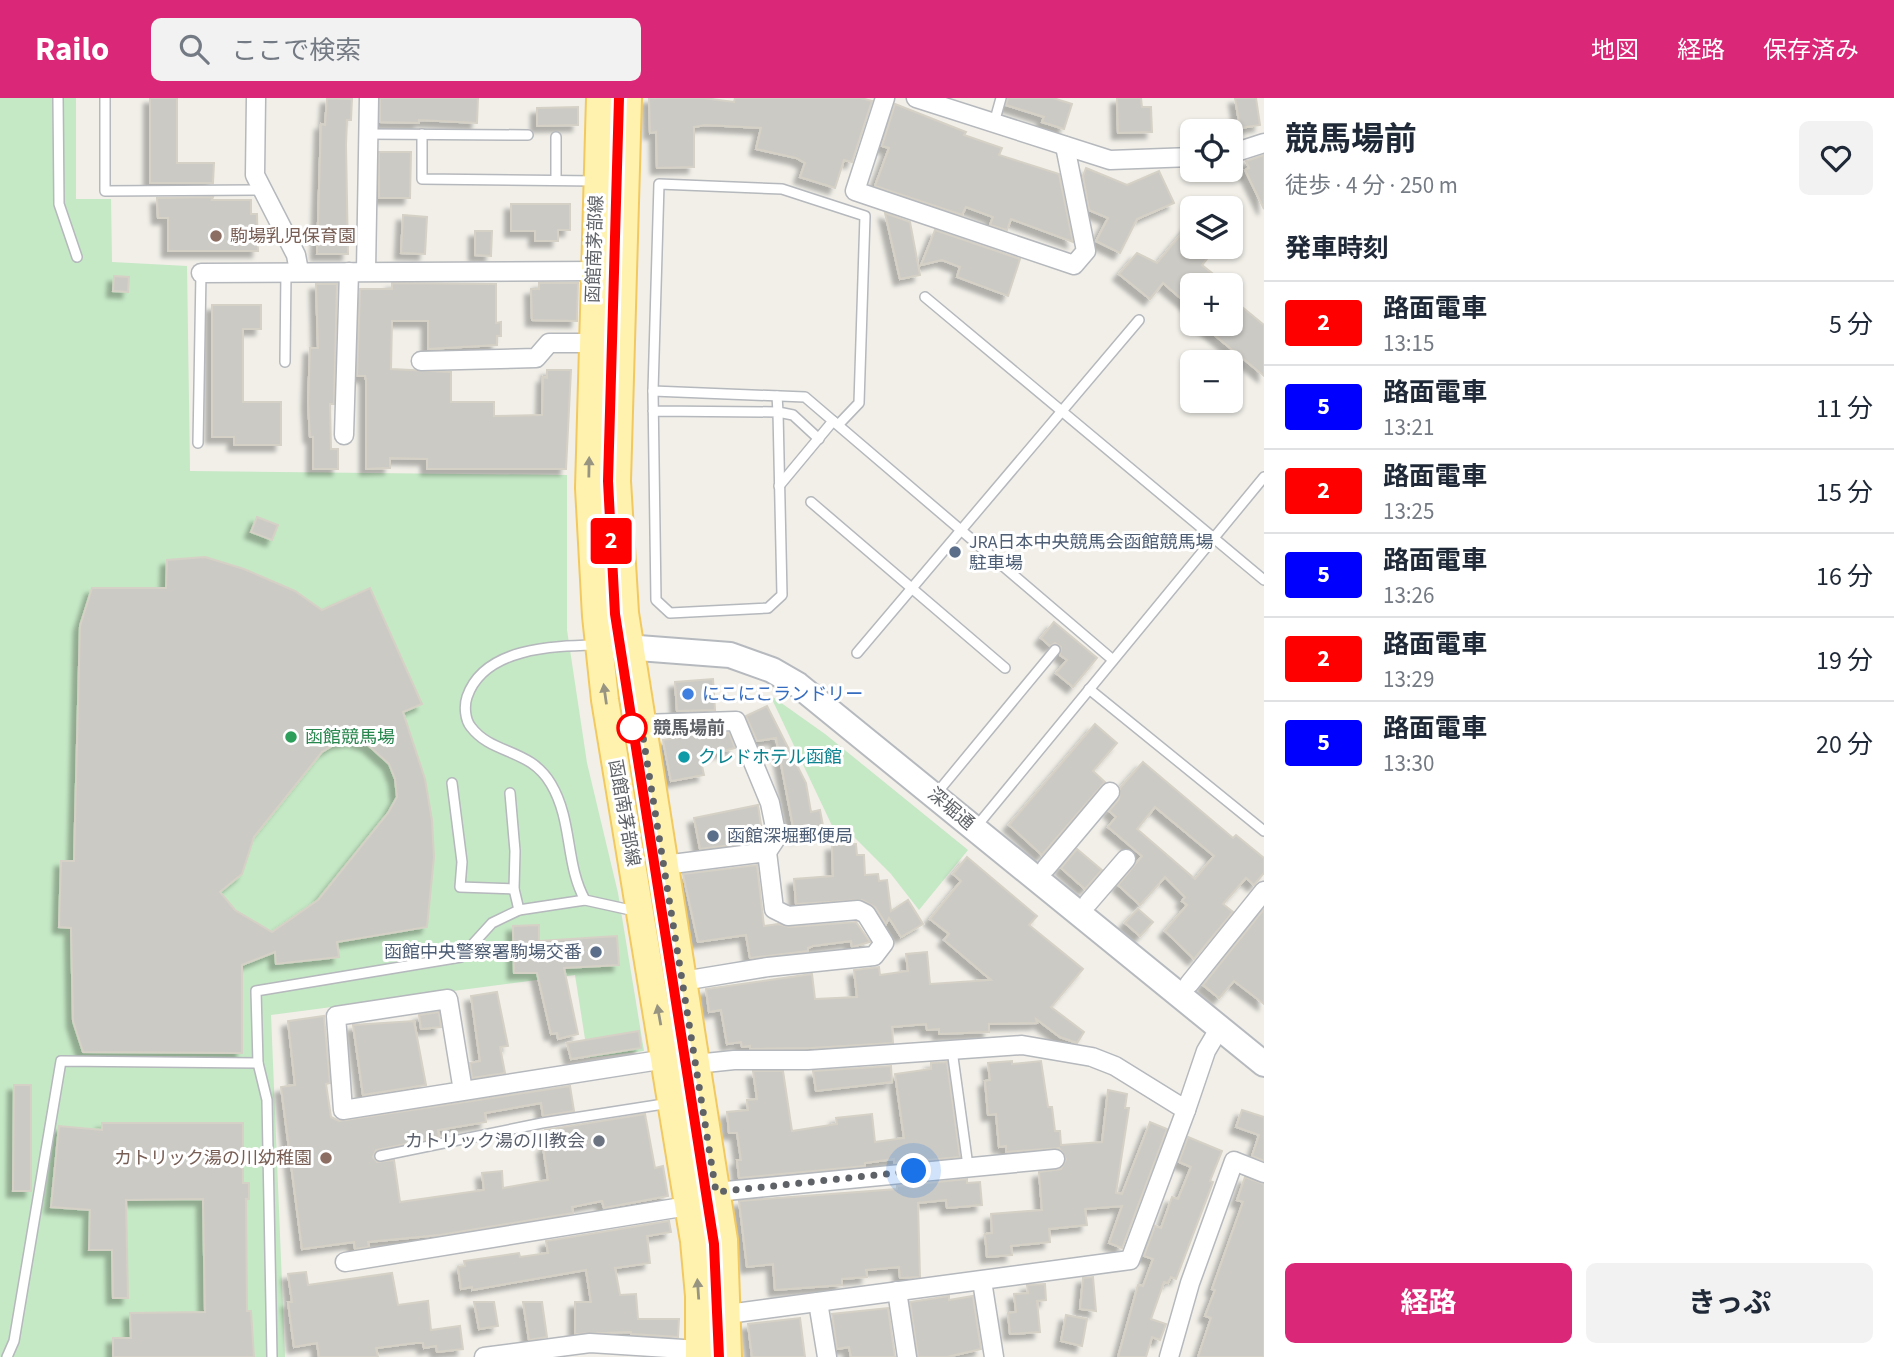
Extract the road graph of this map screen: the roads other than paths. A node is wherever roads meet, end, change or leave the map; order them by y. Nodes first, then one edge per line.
1 (58, 98) edge
2 (105, 98) edge
3 (256, 98) edge
4 (369, 98) edge
5 (600, 98) edge
6 (628, 98) edge
7 (885, 98) edge
8 (916, 98) edge
9 (1001, 98) edge
10 (994, 124) junction
11 (368, 134) junction
12 (422, 134) junction
13 (528, 135) dead end
14 (556, 137) dead end
15 (1264, 143) edge
16 (1065, 146) junction
17 (1243, 150) edge
18 (1180, 157) edge
19 (556, 180) junction
20 (597, 181) junction
21 (263, 190) junction
22 (76, 257) dead end
23 (594, 271) junction
24 (623, 271) junction
25 (292, 272) junction
26 (358, 272) junction
27 (201, 273) joint
28 (925, 297) dead end
29 (1139, 320) dead end
30 (592, 343) junction
31 (421, 361) dead end
32 (285, 362) dead end
33 (653, 391) junction
34 (777, 396) junction
35 (653, 411) junction
36 (1062, 411) junction
37 (778, 412) junction
38 (836, 423) junction
39 (344, 435) dead end
40 (818, 439) junction
41 (198, 443) dead end
42 (1264, 477) edge
43 (779, 486) junction
44 (811, 502) dead end
45 (962, 529) junction
46 (1214, 538) junction
47 (1264, 580) edge
48 (912, 589) junction
49 (599, 645) junction
50 (630, 648) junction
51 (1055, 650) dead end
52 (857, 653) dead end
53 (1113, 660) junction
54 (1005, 668) dead end
55 (1089, 689) junction
56 (641, 724) junction
57 (452, 783) dead end
58 (1110, 792) dead end
59 (510, 793) dead end
60 (935, 796) junction
61 (974, 828) junction
62 (1264, 831) edge
63 (767, 852) junction
64 (1126, 859) dead end
65 (664, 864) junction
66 (1046, 868) dead end
67 (514, 889) junction
68 (1264, 891) edge
69 (585, 900) junction
70 (1088, 903) dead end
71 (519, 909) junction
72 (641, 912) junction
73 (683, 981) junction
74 (1189, 984) dead end
75 (1219, 1029) junction
76 (952, 1050) junction
77 (1262, 1057) edge
78 (258, 1063) junction
79 (666, 1063) junction
80 (696, 1064) junction
81 (463, 1091) junction
82 (673, 1102) junction
83 (1186, 1110) junction
84 (380, 1156) dead end
85 (1055, 1159) dead end
86 (968, 1166) junction
87 (1264, 1173) edge
88 (716, 1192) junction
89 (688, 1206) junction
90 (345, 1262) dead end
91 (982, 1281) junction
92 (897, 1292) junction
93 (818, 1302) junction
94 (728, 1314) junction
95 (699, 1353) edge
96 (7, 1357) edge
97 (272, 1357) edge
98 (484, 1357) edge
99 (728, 1357) edge
100 (827, 1357) edge
101 (906, 1357) edge
102 (994, 1357) edge
103 (1169, 1357) edge

1 - 22 lane
2 - 21 lane
3 - 21 street
4 - 11 street
5 - 20 main road, 函館南茅部線
6 - 24 main road, 函館南茅部線
7 - 16 street
8 - 10 street
9 - 10 lane
10 - 16 street
11 - 12 lane
11 - 26 street
12 - 13 lane
12 - 19 lane
14 - 19 lane
15 - 17 street
16 - 18 street
19 - 20 lane
20 - 23 main road, 函館南茅部線
21 - 25 street
23 - 24 street
23 - 26 street
23 - 30 main road, 函館南茅部線
24 - 50 main road, 函館南茅部線
25 - 26 street
25 - 27 street
25 - 32 lane
26 - 39 street
27 - 41 lane
28 - 36 lane
29 - 36 lane
30 - 31 street
49 -> 30 main road, 函館南茅部線
33 - 34 lane
33 - 35 lane
33 - 38 lane
34 - 37 lane
34 - 38 lane
35 - 37 lane
35 - 43 lane
36 - 45 lane
36 - 46 lane
37 - 40 lane
37 - 43 lane
38 - 40 lane
38 - 45 lane
40 - 43 lane
42 - 46 lane
44 - 48 lane
45 - 48 lane
45 - 53 lane
46 - 47 lane
46 - 53 lane
48 - 52 lane
48 - 54 lane
49 - 50 street, 深堀通
49 - 69 lane
72 -> 49 main road, 函館南茅部線
50 - 56 main road, 函館南茅部線
50 - 60 street, 深堀通
51 - 60 lane
53 - 55 lane
55 - 61 lane
55 - 62 lane
56 - 63 street
56 - 65 main road, 函館南茅部線
57 - 67 lane
58 - 66 street
59 - 67 lane
60 - 61 street, 深堀通
61 - 75 street, 深堀通
63 - 65 street
63 - 73 street
64 - 70 street
65 - 73 main road, 函館南茅部線
67 - 71 lane
68 - 74 street
69 - 71 lane
69 - 72 lane
71 - 78 lane
79 -> 72 main road, 函館南茅部線
73 - 80 main road, 函館南茅部線
75 - 77 street, 深堀通
75 - 83 street
76 - 80 street
76 - 83 street
76 - 86 lane
78 - 96 lane
78 - 97 lane
79 - 80 street
79 - 81 street
79 - 82 main road, 函館南茅部線
80 - 88 main road, 函館南茅部線
81 - 81 street
82 - 84 lane
82 - 89 main road, 函館南茅部線
83 - 91 street
85 - 86 street
86 - 88 street
87 - 103 street
88 - 94 main road, 函館南茅部線
89 - 90 street
95 -> 89 main road, 函館南茅部線
91 - 92 street
91 - 102 street
92 - 93 street
92 - 101 street
93 - 94 street
93 - 100 street
94 - 99 main road, 函館南茅部線
95 - 98 street

